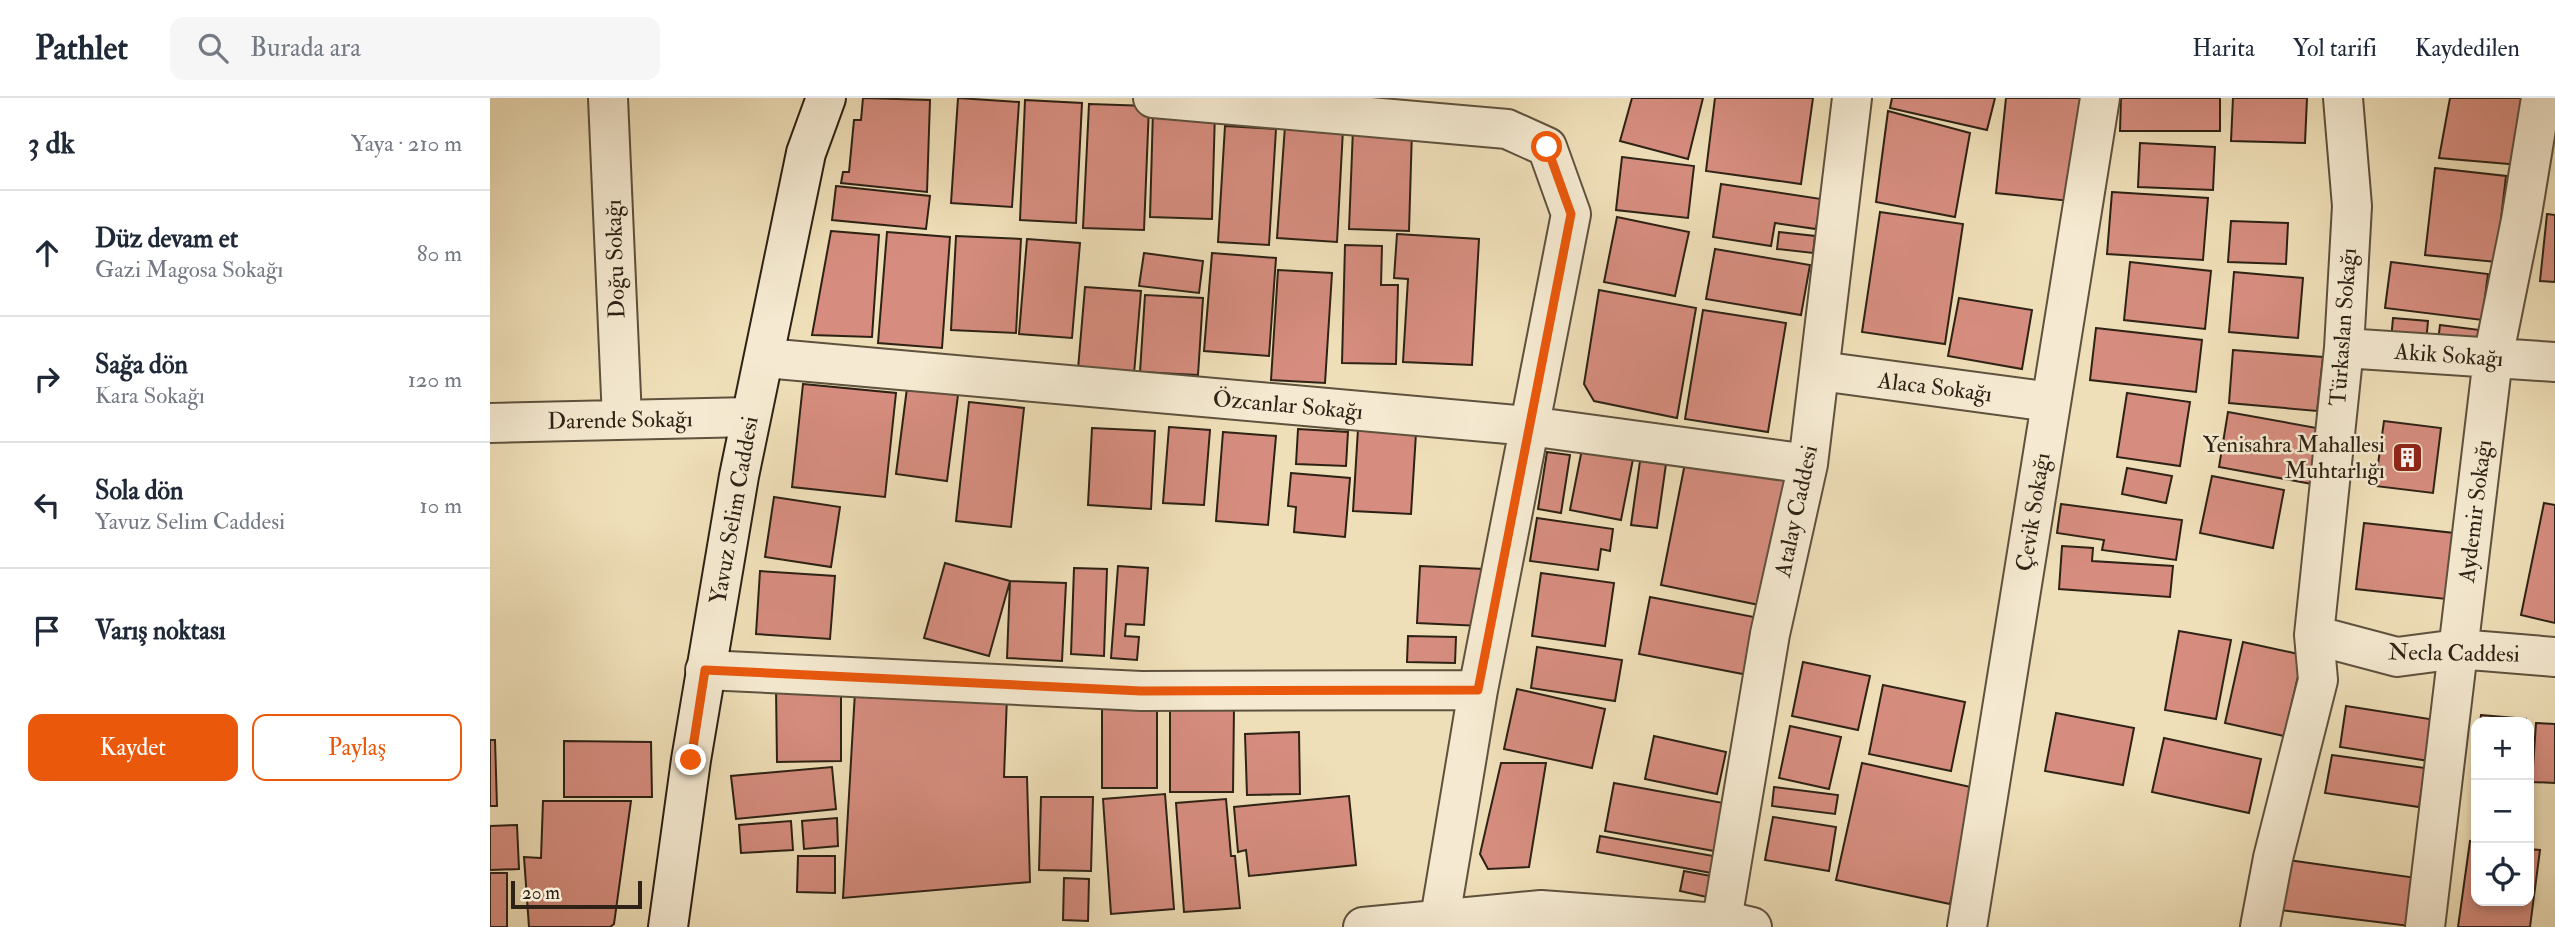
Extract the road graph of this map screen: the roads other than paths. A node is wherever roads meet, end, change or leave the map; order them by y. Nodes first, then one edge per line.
1 (608, 98) edge
2 (827, 98) edge
3 (1153, 98) edge
4 (1852, 98) edge
5 (2101, 98) edge
6 (2343, 98) edge
7 (2541, 98) edge
8 (1384, 109) edge
9 (2344, 348) junction
10 (765, 358) junction
11 (2493, 358) junction
12 (2555, 362) edge
13 (1820, 371) junction
14 (2051, 402) junction
15 (750, 417) junction
16 (622, 419) junction
17 (490, 423) edge
18 (1529, 426) junction
19 (1808, 464) junction
20 (2314, 635) junction
21 (2458, 649) junction
22 (2555, 657) edge
23 (705, 670) junction
24 (1478, 690) junction
25 (1440, 918) junction
26 (1737, 924) edge
27 (668, 927) edge
28 (1363, 927) edge
29 (1967, 927) edge
30 (2260, 927) edge
31 (2425, 927) edge

1 - 16 street, Doğu Sokağı
2 - 10 street, Yavuz Selim Caddesi
3 - 8 street
4 - 13 street, Atalay Caddesi
5 - 14 street, Çevik Sokağı
6 - 9 street, Türkaslan Sokağı
7 - 11 street, Aydemir Sokağı
8 - 18 street
9 - 11 street, Akik Sokağı
9 - 20 street, Türkaslan Sokağı
10 - 15 street, Yavuz Selim Caddesi
10 - 18 street, Özcanlar Sokağı
11 - 12 street, Akik Sokağı
11 - 21 street, Aydemir Sokağı
13 - 14 street, Alaca Sokağı
13 - 19 street, Atalay Caddesi
14 - 29 street, Çevik Sokağı
15 - 16 street, Darende Sokağı
15 - 23 street, Yavuz Selim Caddesi
16 - 17 street, Darende Sokağı
18 - 19 street, Özcanlar Sokağı
18 - 24 street
19 - 26 street, Atalay Caddesi
20 - 21 street, Necla Caddesi
20 - 30 street, Türkaslan Sokağı
21 - 22 street, Necla Caddesi
21 - 31 street, Aydemir Sokağı
23 - 24 street
23 - 27 street, Yavuz Selim Caddesi
24 - 25 street
25 - 26 street
25 - 28 street

